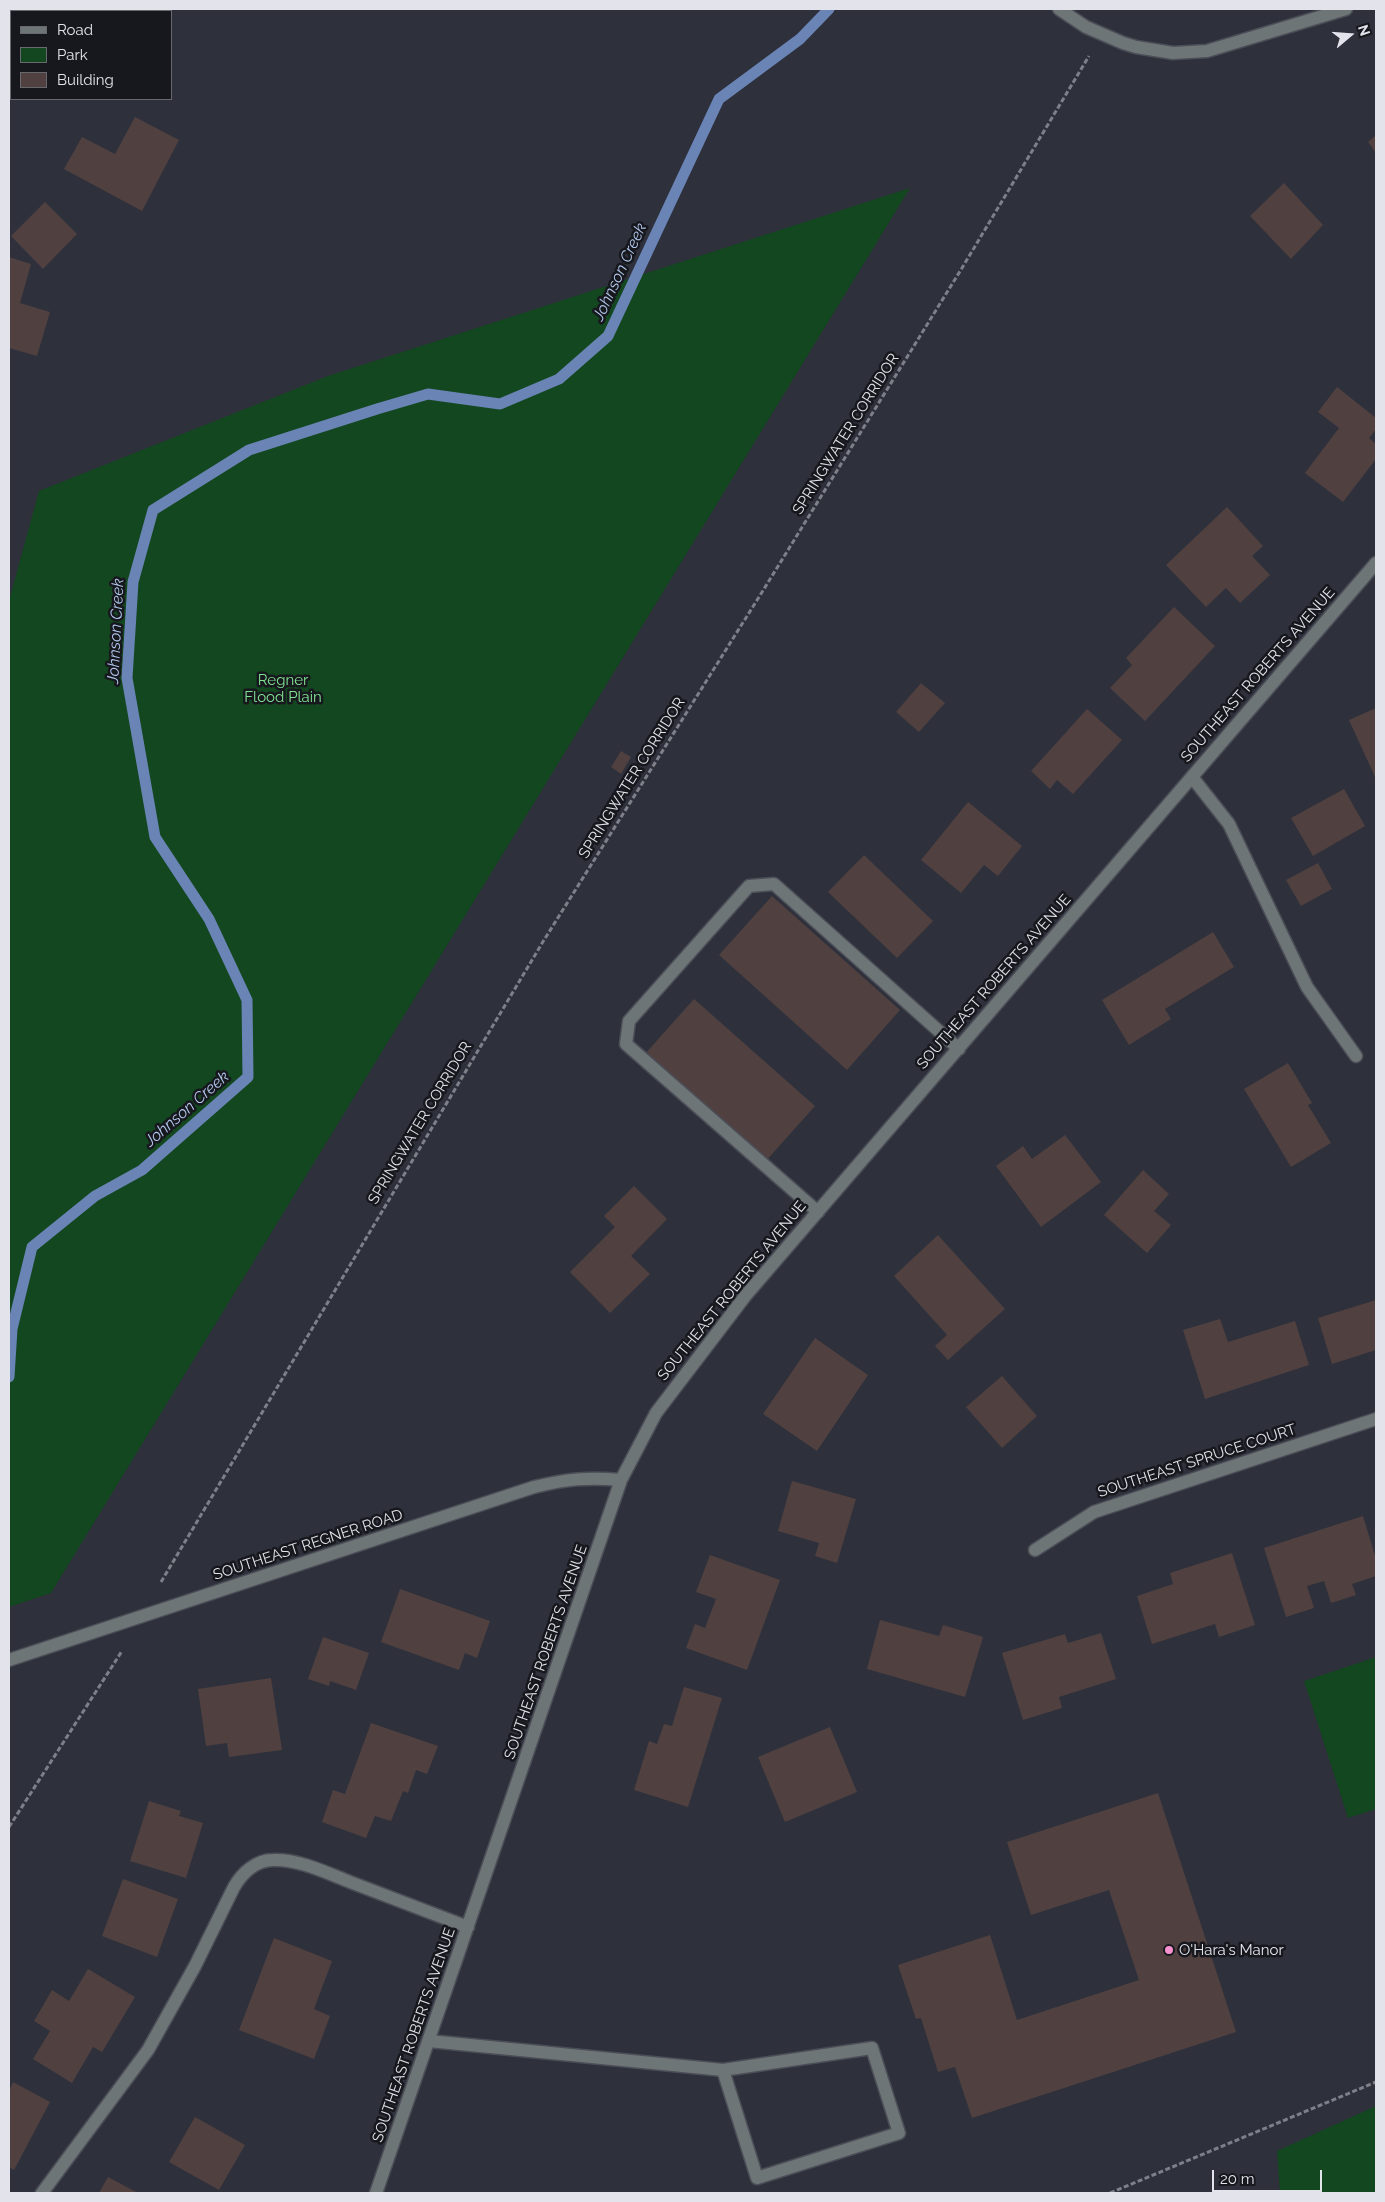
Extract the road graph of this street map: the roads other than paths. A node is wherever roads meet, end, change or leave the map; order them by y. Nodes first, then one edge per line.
1 (1059, 9) edge
2 (1346, 9) edge
3 (1376, 563) edge
4 (1192, 777) junction
5 (959, 1048) junction
6 (1356, 1056) dead end
7 (818, 1212) junction
8 (1376, 1419) edge
9 (621, 1480) junction
10 (1035, 1550) dead end
11 (9, 1660) edge
12 (468, 1927) junction
13 (429, 2041) junction
14 (723, 2070) junction
15 (42, 2193) edge
16 (376, 2193) edge

1 - 2 street
3 - 4 street, SOUTHEAST ROBERTS AVENUE
4 - 5 street, SOUTHEAST ROBERTS AVENUE
4 - 6 street
5 - 7 street, SOUTHEAST ROBERTS AVENUE
5 - 7 street
7 - 9 street, SOUTHEAST ROBERTS AVENUE
8 - 10 street, SOUTHEAST SPRUCE COURT
9 - 11 street, SOUTHEAST REGNER ROAD
9 - 12 street, SOUTHEAST ROBERTS AVENUE
12 - 13 street, SOUTHEAST ROBERTS AVENUE
12 - 15 street
13 - 14 street
13 - 16 street, SOUTHEAST ROBERTS AVENUE
14 - 14 street

